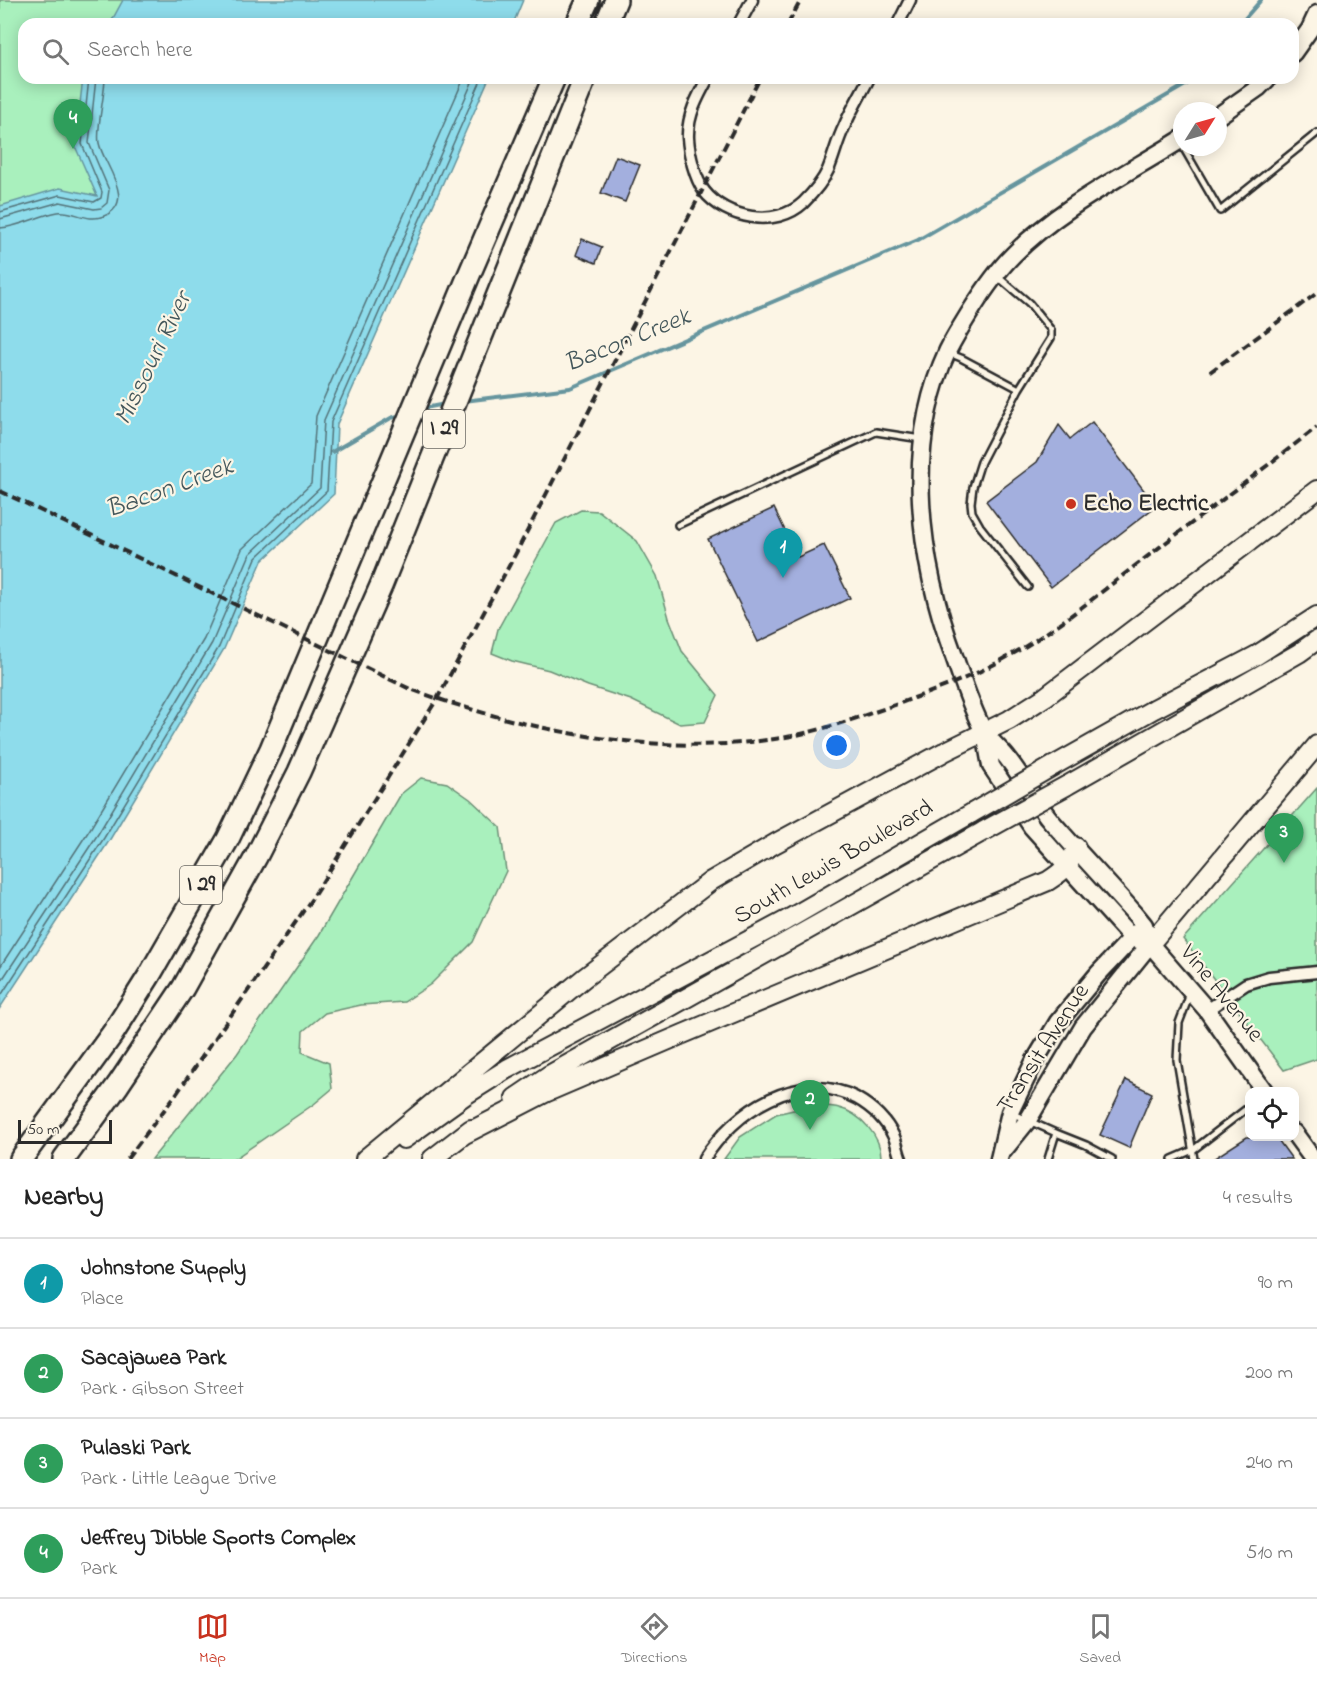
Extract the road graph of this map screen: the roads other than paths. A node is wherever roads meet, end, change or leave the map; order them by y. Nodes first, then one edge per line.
1 (588, 0) edge
2 (616, 0) edge
3 (752, 0) edge
4 (910, 0) edge
5 (580, 18) edge
6 (608, 18) edge
7 (742, 18) edge
8 (901, 18) edge
9 (1315, 26) edge
10 (1299, 46) edge
11 (551, 84) edge
12 (583, 84) edge
13 (705, 84) edge
14 (866, 84) edge
15 (1262, 84) edge
16 (1227, 110) edge
17 (1317, 133) edge
18 (1173, 148) edge
19 (1189, 156) edge
20 (996, 275) junction
21 (947, 352) junction
22 (1019, 389) junction
23 (923, 439) junction
24 (1317, 490) edge
25 (678, 525) dead end
26 (1028, 587) dead end
27 (1317, 616) edge
28 (1317, 640) edge
29 (985, 732) junction
30 (1317, 745) edge
31 (1076, 847) junction
32 (1067, 866) junction
33 (1138, 932) junction
34 (1150, 944) junction
35 (1317, 972) edge
36 (1191, 992) junction
37 (1207, 1010) junction
38 (1261, 1087) edge
39 (1245, 1110) edge
40 (1010, 1112) junction
41 (1028, 1120) junction
42 (1056, 1133) junction
43 (463, 1135) junction
44 (1299, 1140) edge
45 (1192, 1150) junction
46 (1000, 1156) edge
47 (21, 1159) edge
48 (64, 1159) edge
49 (364, 1159) edge
50 (379, 1159) edge
51 (432, 1159) edge
52 (704, 1159) edge
53 (901, 1159) edge
54 (1048, 1159) edge
55 (1112, 1159) edge
56 (1172, 1159) edge
57 (1194, 1159) edge
58 (1313, 1159) edge

1 - 5 highway
2 - 6 highway
3 - 7 street
4 - 8 street
9 - 10 main road
11 - 47 highway, I 29
12 - 48 highway, I 29
13 - 14 street
15 - 16 main road
17 - 19 lane
18 - 20 main road
20 - 21 main road
20 - 22 lane
21 - 22 lane
21 - 23 main road
22 - 26 lane
23 - 25 lane
23 - 29 main road
24 - 29 main road
27 - 50 main road, South Lewis Boulevard, bridge
28 - 43 main road, South Lewis Boulevard, bridge
29 - 31 main road
29 - 32 main road
29 - 49 main road
30 - 34 main road
31 - 32 main road
31 - 33 main road
32 - 33 main road
32 - 43 main road
33 - 34 main road, Vine Avenue
33 - 40 main road, Transit Avenue
34 - 36 main road, Vine Avenue
34 - 41 main road, Transit Avenue
35 - 37 street
36 - 37 main road, Vine Avenue
36 - 45 lane
37 - 38 main road, Vine Avenue
39 - 45 lane
40 - 41 lane
40 - 46 main road, Transit Avenue
41 - 42 lane
41 - 46 main road, Transit Avenue
42 - 54 lane
42 - 55 lane
43 - 51 main road, South Lewis Boulevard
44 - 58 main road
45 - 56 lane
45 - 57 lane
52 - 53 street

